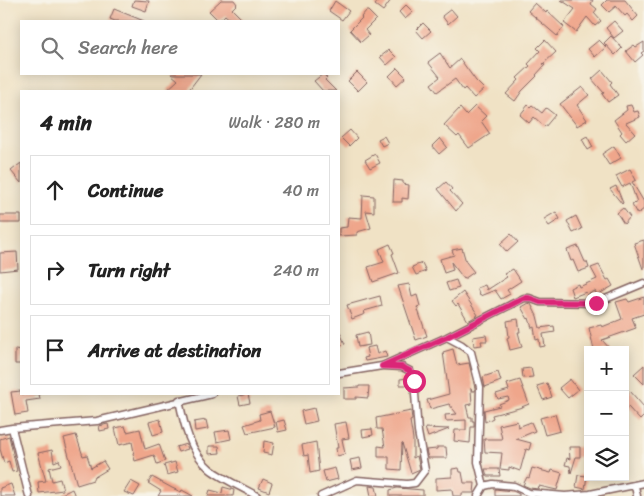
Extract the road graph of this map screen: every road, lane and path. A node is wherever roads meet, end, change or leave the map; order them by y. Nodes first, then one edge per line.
1 (644, 283) edge
2 (447, 337) junction
3 (382, 366) junction
4 (340, 373) edge
5 (206, 395) edge
6 (179, 400) junction
7 (12, 428) junction
8 (0, 430) edge
9 (644, 483) edge
10 (484, 486) junction
11 (635, 486) junction
12 (29, 496) edge
13 (257, 496) edge
14 (321, 496) edge
15 (478, 496) edge
16 (637, 496) edge

1 - 2 street
2 - 3 street
2 - 10 street
3 - 4 street
3 - 14 street
5 - 6 street
6 - 7 street
6 - 13 street
7 - 8 street
7 - 12 street
9 - 11 street
10 - 11 street
10 - 15 street
11 - 16 street

